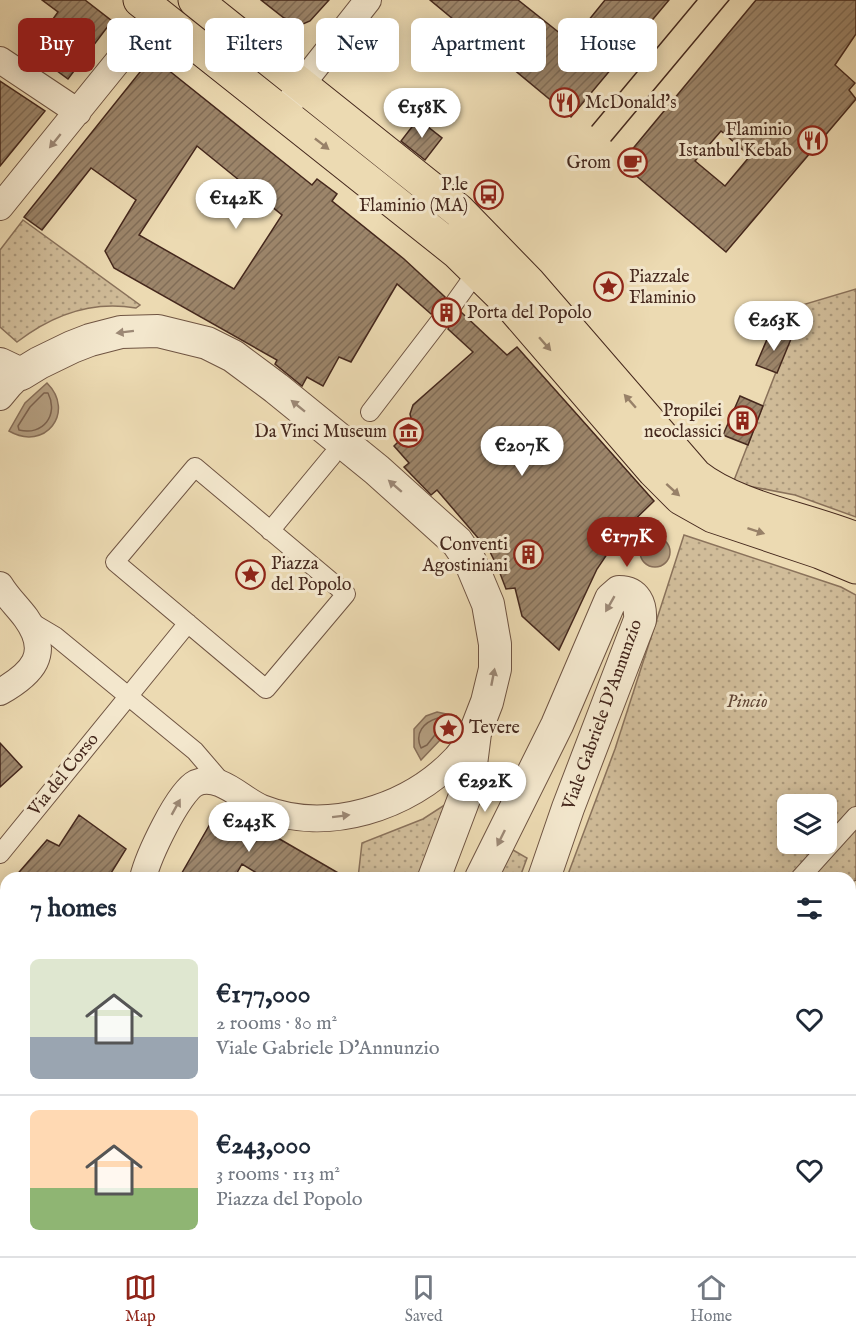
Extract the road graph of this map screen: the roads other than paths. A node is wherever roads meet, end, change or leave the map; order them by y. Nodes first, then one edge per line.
1 (195, 0) edge
2 (368, 0) edge
3 (148, 7) edge
4 (0, 60) edge
5 (302, 84) junction
6 (78, 112) junction
7 (296, 124) junction
8 (0, 207) edge
9 (468, 284) dead end
10 (453, 305) dead end
11 (439, 322) dead end
12 (11, 369) edge
13 (0, 397) edge
14 (370, 412) dead end
15 (332, 456) dead end
16 (707, 500) junction
17 (270, 531) junction
18 (856, 539) edge
19 (856, 567) edge
20 (0, 585) edge
21 (28, 620) junction
22 (188, 623) junction
23 (0, 692) edge
24 (127, 696) junction
25 (475, 733) junction
26 (226, 787) junction
27 (856, 816) edge
28 (0, 854) edge
29 (146, 869) edge
30 (436, 872) edge
31 (484, 872) edge
32 (546, 872) edge
33 (805, 872) edge

1 - 5 main road
2 - 5 street
3 - 6 street
3 - 7 main road
4 - 6 street
5 - 7 street
16 -> 5 main road
6 -> 8 street
7 -> 16 main road
9 - 10 street
11 - 14 street
12 - 13 street
25 -> 12 street
15 - 17 street
16 - 18 main road
16 -> 19 main road
17 - 22 street
17 - 22 street
20 - 21 street
21 - 23 street
21 - 24 street
22 - 24 street
24 - 26 street
24 - 28 street, Via del Corso
26 -> 25 street
25 - 30 street
29 -> 26 street
27 - 33 street
32 -> 31 street, Viale Gabriele D'Annunzio

